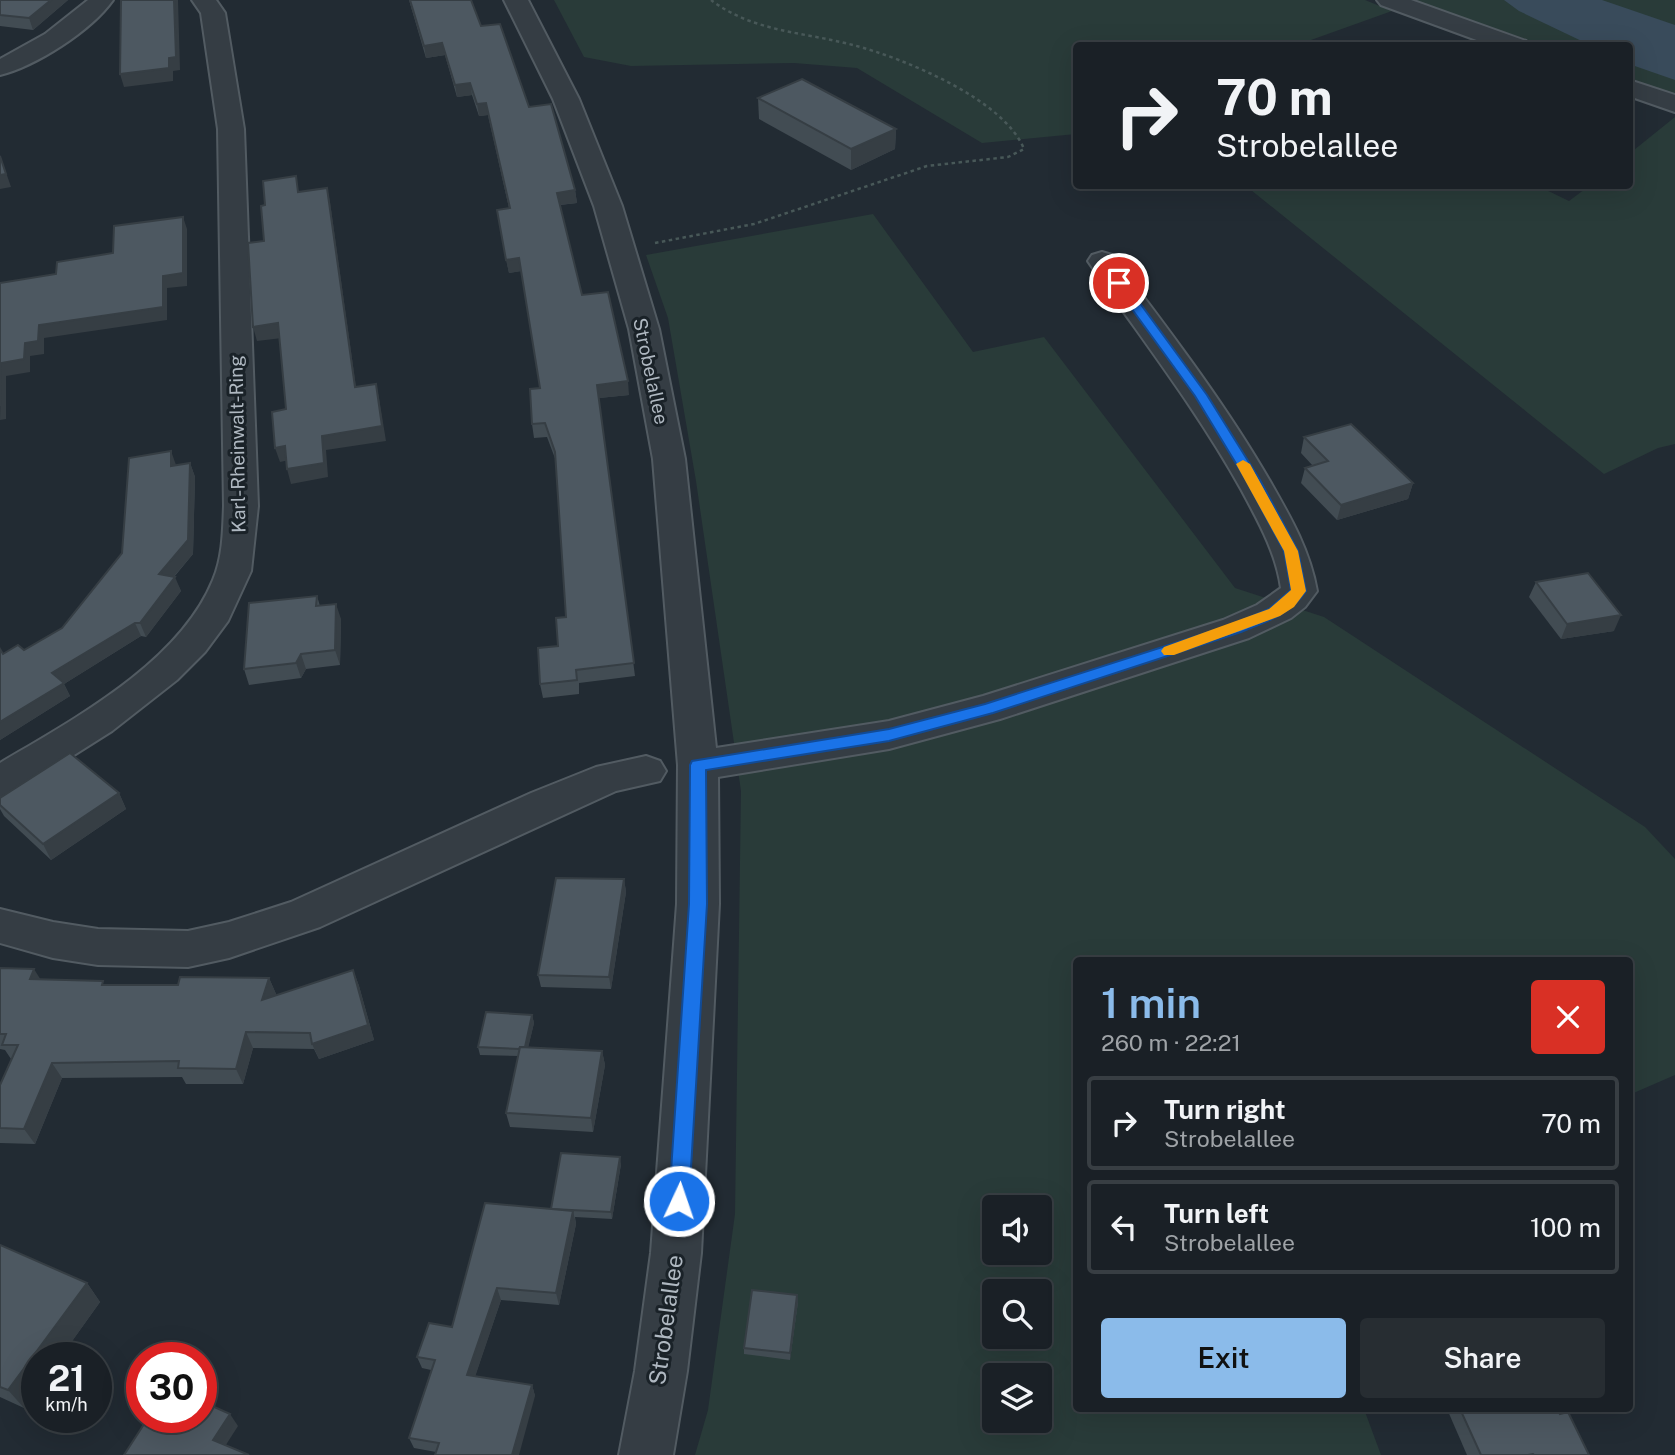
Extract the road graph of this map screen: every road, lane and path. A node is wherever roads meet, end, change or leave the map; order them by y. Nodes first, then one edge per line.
1 (101, 0) edge
2 (204, 0) edge
3 (516, 0) edge
4 (711, 0) edge
5 (1389, 0) edge
6 (1506, 42) edge
7 (0, 68) edge
8 (1633, 88) edge
9 (1675, 104) edge
10 (620, 249) junction
11 (1102, 261) dead end
12 (698, 765) junction
13 (646, 771) dead end
14 (0, 782) edge
15 (0, 926) edge
16 (646, 1455) edge

1 - 7 street
2 - 14 street, Karl-Rheinwalt-Ring
3 - 10 street, Strobelallee
4 - 10 path
5 - 6 street
8 - 9 street
10 - 12 street, Strobelallee
11 - 12 street
12 - 16 street, Strobelallee
13 - 15 street

